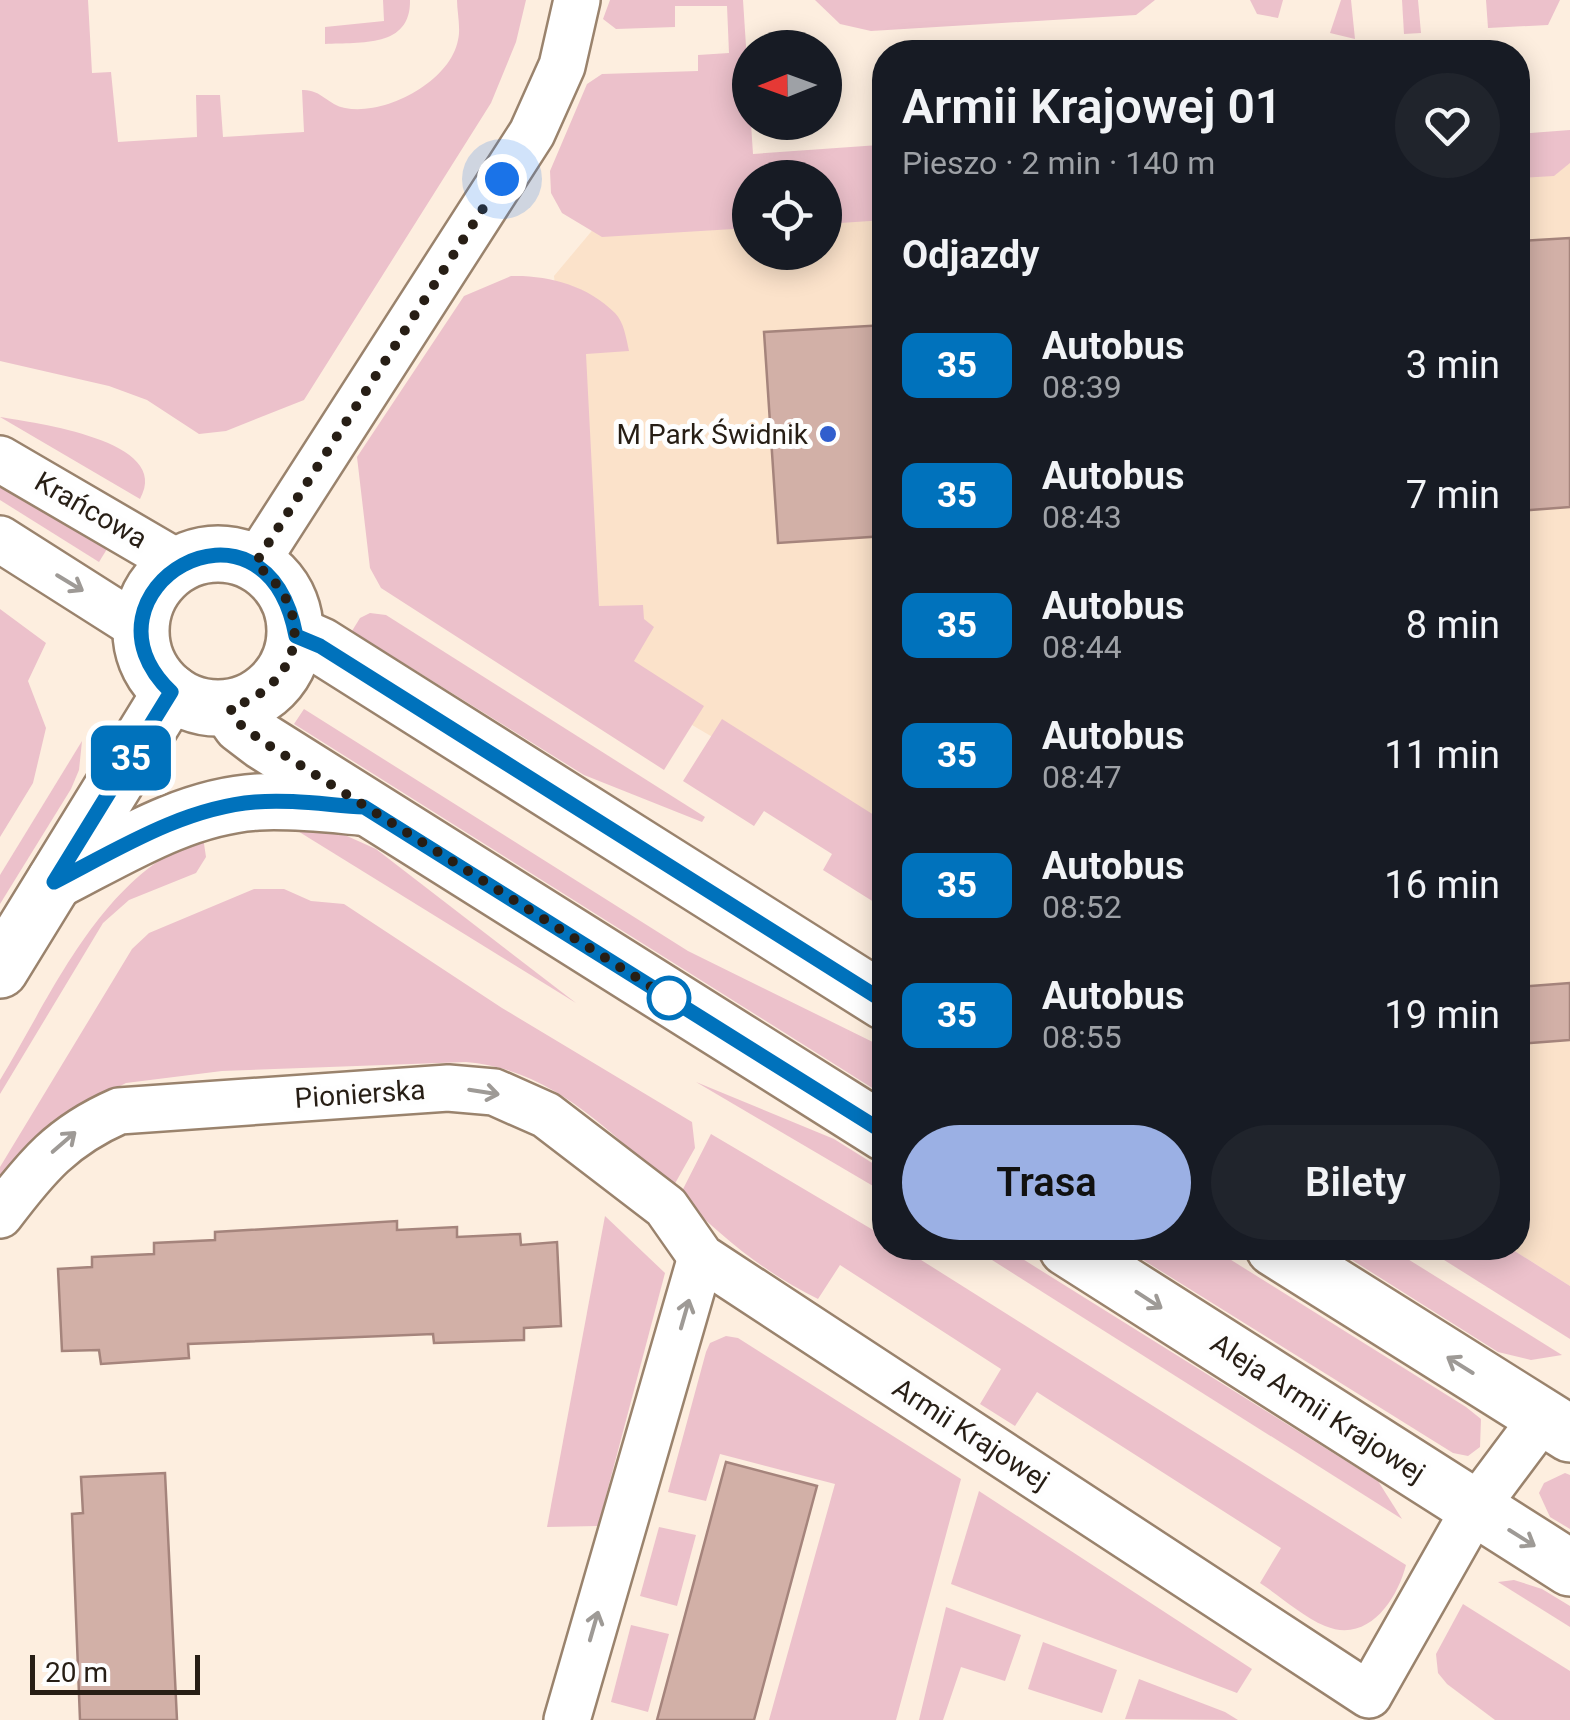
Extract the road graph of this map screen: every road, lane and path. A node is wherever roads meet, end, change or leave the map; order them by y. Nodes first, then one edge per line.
1 (577, 0) edge
2 (0, 460) edge
3 (0, 539) edge
4 (180, 564) junction
5 (255, 564) junction
6 (140, 628) junction
7 (296, 636) junction
8 (171, 692) junction
9 (230, 708) junction
10 (364, 807) junction
11 (54, 882) junction
12 (0, 970) edge
13 (872, 994) edge
14 (872, 1126) edge
15 (0, 1215) edge
16 (701, 1257) junction
17 (1086, 1260) edge
18 (1293, 1260) edge
19 (1556, 1426) edge
20 (1475, 1508) junction
21 (1570, 1568) edge
22 (567, 1720) edge

1 - 5 street
2 - 4 street, Krańcowa
3 -> 6 street
4 - 5 street
4 - 6 street
5 - 7 street
6 - 8 street
7 - 9 street
7 - 13 street
8 - 9 street
8 - 11 street
9 - 10 street
10 - 11 street
10 - 14 street
11 - 12 street
15 -> 16 street, Pionierska
16 - 20 street, Armii Krajowej
22 -> 16 street
17 -> 20 street, Aleja Armii Krajowej
19 -> 18 street
19 - 20 street, Armii Krajowej
20 -> 21 street, Aleja Armii Krajowej

